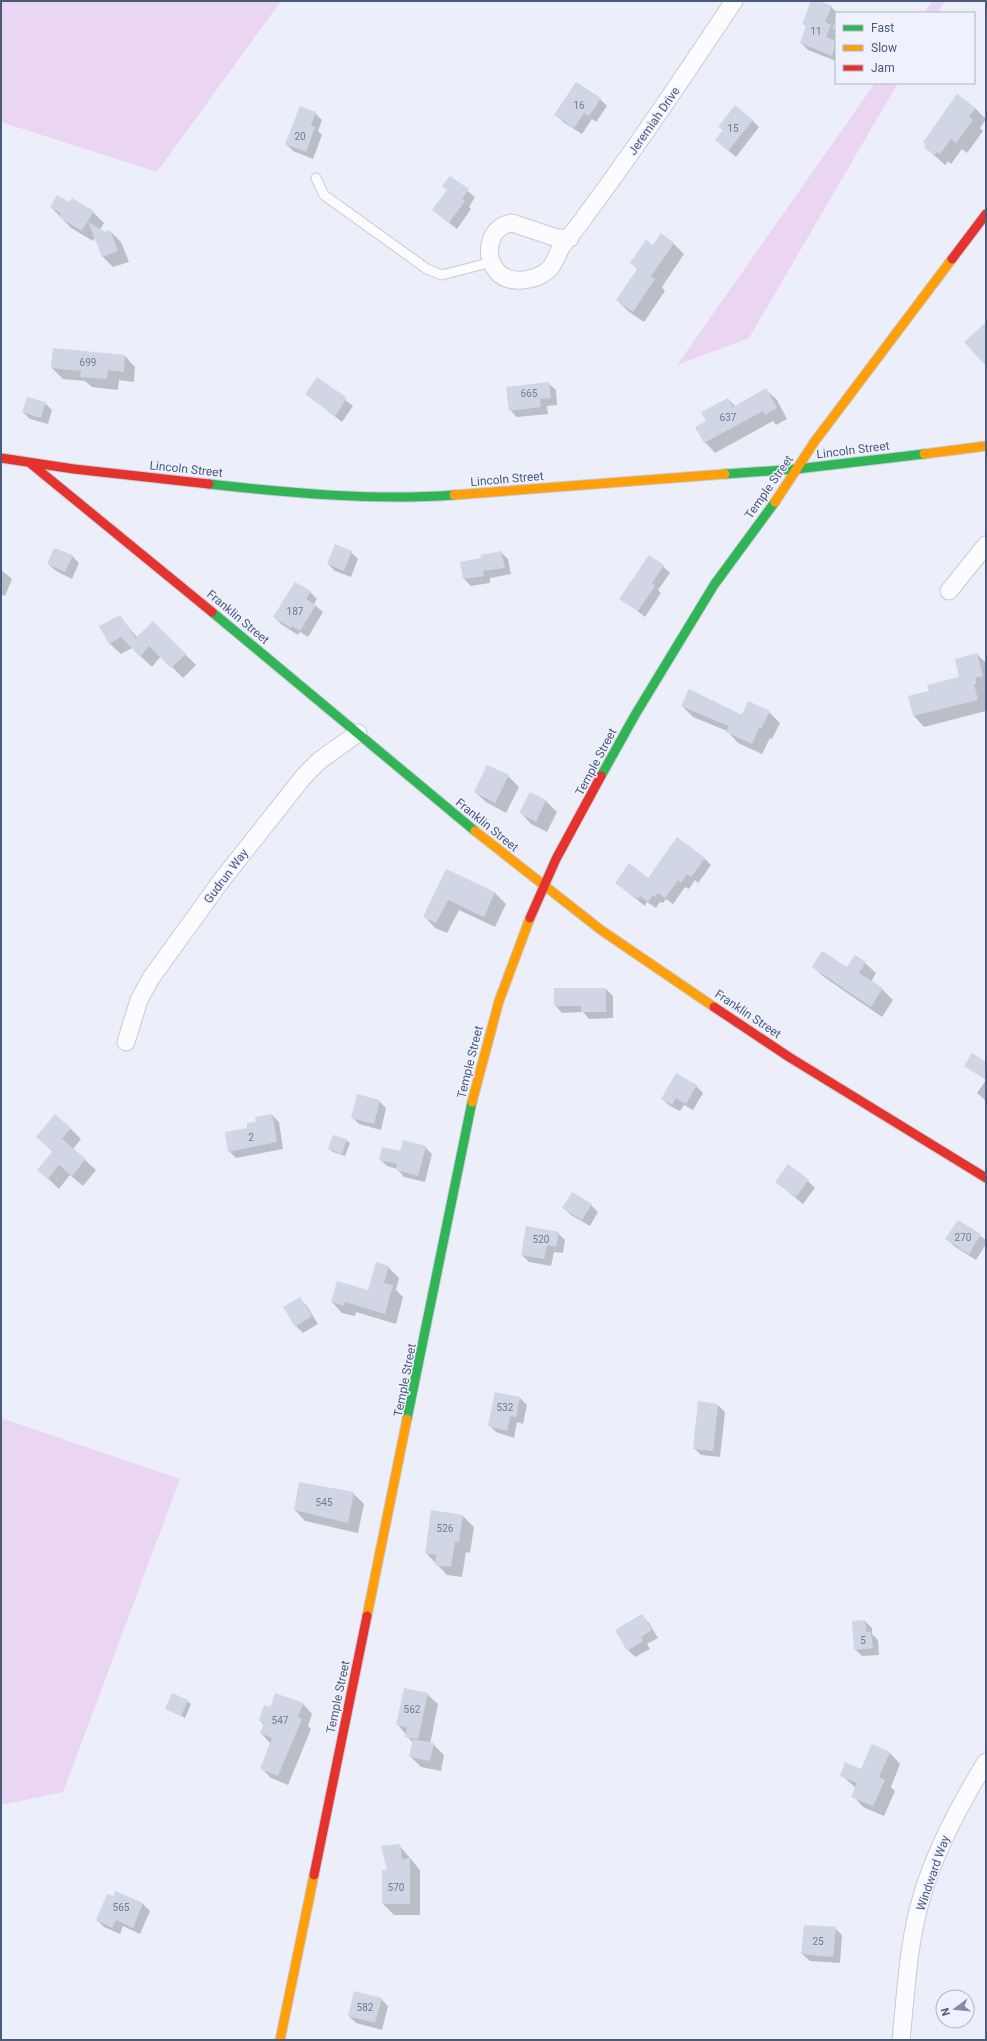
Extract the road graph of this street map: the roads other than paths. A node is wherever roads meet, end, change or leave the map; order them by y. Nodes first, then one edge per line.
1 (734, 1) edge
2 (316, 178) dead end
3 (986, 214) edge
4 (570, 238) junction
5 (492, 262) junction
6 (986, 446) edge
7 (1, 458) edge
8 (30, 463) junction
9 (797, 469) junction
10 (986, 545) edge
11 (948, 591) dead end
12 (358, 733) junction
13 (543, 886) junction
14 (126, 1042) dead end
15 (986, 1178) edge
16 (986, 1762) edge
17 (280, 2040) edge
18 (901, 2040) edge

1 - 4 street, Jeremiah Drive
2 - 5 lane
3 - 9 main road, Temple Street
4 - 5 street, Jeremiah Drive
4 - 5 street
6 - 9 main road, Lincoln Street
7 - 8 main road, Franklin Street
8 - 9 main road, Lincoln Street
8 - 12 main road, Franklin Street
9 - 13 main road, Temple Street
10 - 11 street
12 - 13 main road, Franklin Street
12 - 14 street, Gudrun Way
13 - 15 main road, Franklin Street
13 - 17 main road, Temple Street
16 - 18 street, Windward Way

